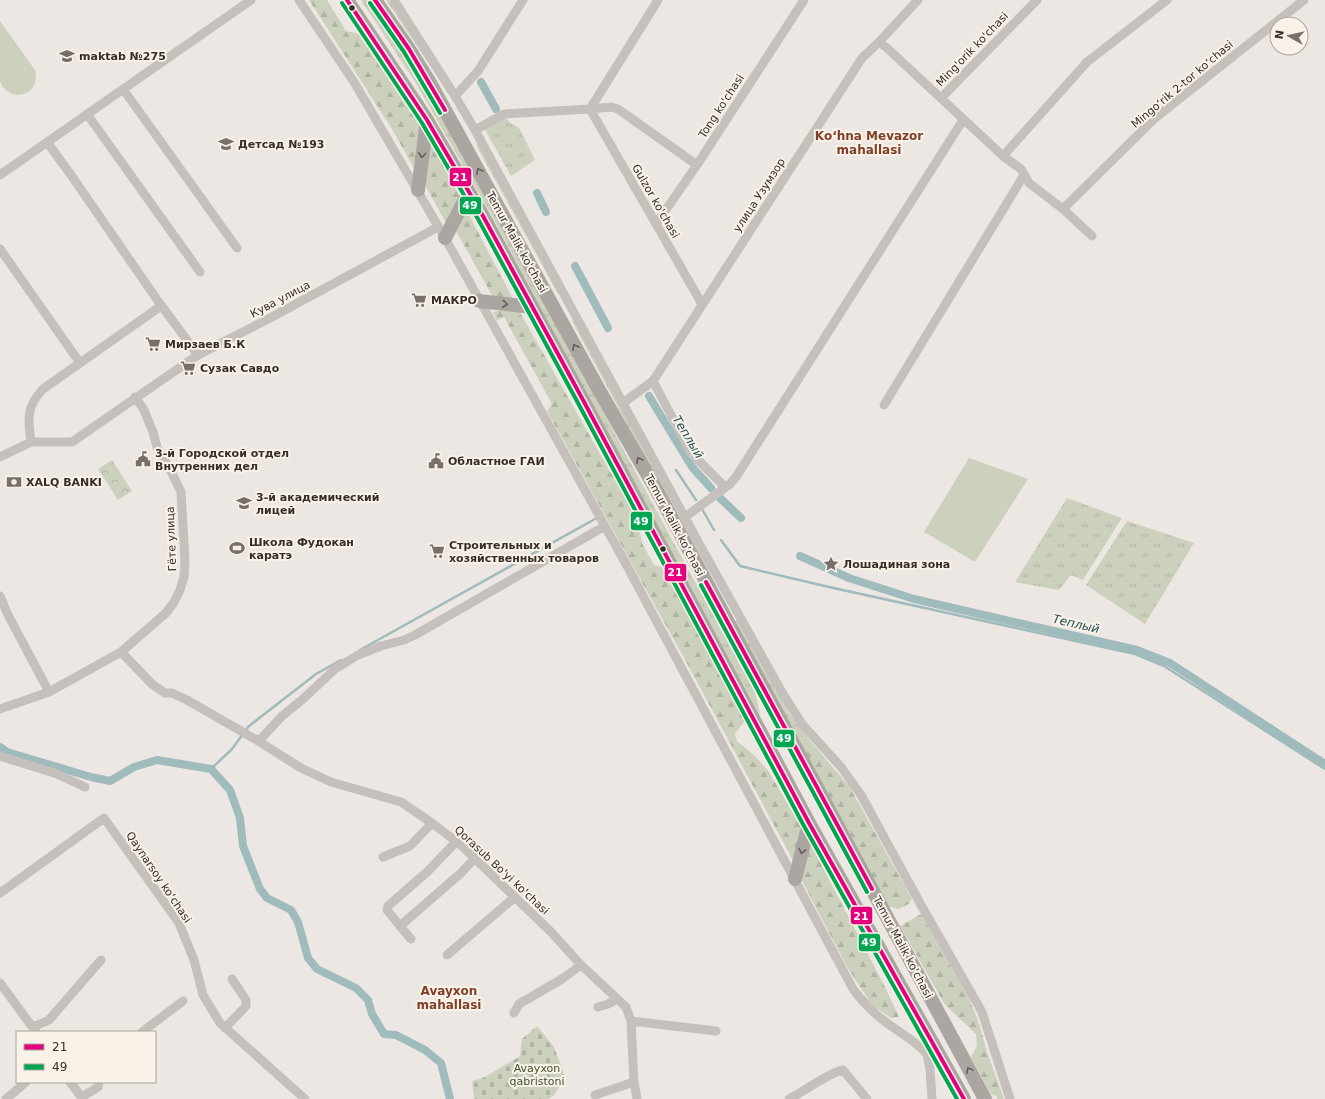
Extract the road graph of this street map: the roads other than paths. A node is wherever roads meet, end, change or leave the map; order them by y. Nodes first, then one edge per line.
1 (250, 0) edge
2 (299, 0) edge
3 (347, 0) edge
4 (375, 0) edge
5 (523, 0) edge
6 (658, 0) edge
7 (804, 0) edge
8 (918, 0) edge
9 (1037, 0) edge
10 (1167, 0) edge
11 (1304, 0) edge
12 (395, 1) edge
13 (879, 42) junction
14 (124, 89) junction
15 (455, 96) junction
16 (941, 98) junction
17 (590, 109) junction
18 (87, 114) junction
19 (427, 120) junction
20 (963, 120) junction
21 (475, 130) junction
22 (47, 142) junction
23 (1002, 156) junction
24 (697, 165) junction
25 (0, 175) edge
26 (1024, 175) junction
27 (418, 190) junction
28 (469, 192) junction
29 (1063, 209) junction
30 (656, 224) junction
31 (442, 232) junction
32 (1092, 236) dead end
33 (237, 248) dead end
34 (0, 249) edge
35 (200, 272) dead end
36 (479, 301) junction
37 (702, 304) junction
38 (161, 306) junction
39 (532, 307) junction
40 (198, 355) junction
41 (80, 363) junction
42 (653, 381) junction
43 (135, 397) junction
44 (623, 404) junction
45 (884, 405) dead end
46 (31, 442) junction
47 (0, 457) edge
48 (725, 488) junction
49 (658, 493) junction
50 (674, 498) junction
51 (685, 517) junction
52 (605, 526) junction
53 (0, 596) edge
54 (735, 608) junction
55 (731, 629) junction
56 (121, 652) junction
57 (49, 692) junction
58 (0, 710) edge
59 (784, 728) junction
60 (259, 741) junction
61 (765, 743) junction
62 (0, 756) edge
63 (85, 786) dead end
64 (432, 823) junction
65 (809, 823) junction
66 (456, 842) junction
67 (383, 857) dead end
68 (475, 858) junction
69 (795, 879) junction
70 (0, 893) edge
71 (514, 897) junction
72 (400, 926) junction
73 (410, 939) dead end
74 (446, 954) dead end
75 (101, 960) dead end
76 (581, 965) junction
77 (232, 979) dead end
78 (0, 983) edge
79 (617, 999) junction
80 (183, 1001) dead end
81 (598, 1007) dead end
82 (514, 1013) dead end
83 (631, 1021) junction
84 (225, 1028) junction
85 (34, 1030) edge
86 (143, 1031) edge
87 (716, 1031) dead end
88 (953, 1040) junction
89 (931, 1051) junction
90 (634, 1082) junction
91 (25, 1083) edge
92 (71, 1083) edge
93 (99, 1083) edge
94 (595, 1095) dead end
95 (82, 1098) edge
96 (6, 1099) edge
97 (305, 1099) edge
98 (637, 1099) edge
99 (789, 1099) edge
100 (868, 1099) edge
101 (932, 1099) edge
102 (964, 1099) edge
103 (985, 1099) edge
104 (1010, 1099) edge

1 - 14 street
2 - 27 street
3 - 19 highway, Temur Malik ko'chasi
49 -> 4 highway, Temur Malik ko'chasi
5 - 15 street
6 - 17 street
7 - 24 street, Tong ko'chasi
8 - 13 street, улица Узумзор
9 - 16 street, Ming'orik ko'chasi
10 - 23 street
11 - 29 street, Mingo‘rik 2-tor ko‘chasi
12 - 15 street
13 - 16 street
13 - 37 street, улица Узумзор
14 - 18 street
14 - 33 street
15 - 21 street
16 - 20 street
17 - 21 street
17 - 24 street
17 - 30 street, Gulzor ko'chasi
18 - 22 street
18 - 35 street
19 -> 27 highway
19 - 28 highway, Temur Malik ko'chasi
20 - 23 street
20 - 48 street
21 - 44 street
22 - 25 street
22 - 38 street
23 - 26 street
24 - 30 street, Tong ko'chasi
26 - 29 street
26 - 45 street
27 - 31 street
28 - 31 highway
28 - 39 highway, Temur Malik ko'chasi
29 - 32 street
30 - 37 street, Gulzor ko'chasi
31 - 36 street
31 - 40 street, Кува улица
34 - 41 street
36 -> 39 highway
36 - 52 street
37 - 42 street, улица Узумзор
38 - 40 street
38 - 41 street
39 - 61 highway, Temur Malik ko'chasi
40 - 43 street, Кува улица
41 - 46 street
42 - 44 street, улица Узумзор
42 - 48 street
43 - 46 street, Кува улица
43 - 56 street, Гёте улица
44 - 50 street
46 - 47 street
48 - 51 street
49 - 50 street
49 - 55 highway, Temur Malik ko'chasi
50 - 51 street
51 - 54 street
52 - 60 street
52 - 69 street
53 - 57 street
54 - 55 street
54 - 104 street
55 - 59 highway, Temur Malik ko'chasi
56 - 57 street, Гёте улица
56 - 60 street, Qorasub Bo'yi ko'chasi
57 - 58 street, Гёте улица
59 - 61 highway
59 - 88 highway, Temur Malik ko'chasi
60 - 64 street, Qorasub Bo'yi ko'chasi
61 - 65 highway, Temur Malik ko'chasi
62 - 63 street
64 - 66 street, Qorasub Bo'yi ko'chasi
64 - 67 street
65 -> 69 highway
65 - 89 highway, Temur Malik ko'chasi
66 - 68 street, Qorasub Bo'yi ko'chasi
66 - 72 street
68 - 71 street, Qorasub Bo'yi ko'chasi
68 - 72 street
69 - 89 street
70 - 84 street, Qaynarsoy koʻchasi
71 - 74 street
71 - 76 street, Qorasub Bo'yi ko'chasi
72 - 73 street
75 - 85 street
76 - 79 street, Qorasub Bo'yi ko'chasi
76 - 82 street
77 - 84 street
78 - 85 street
79 - 81 street
79 - 83 street, Qorasub Bo'yi ko'chasi
80 - 86 street
83 - 87 street
83 - 90 street, Qorasub Bo'yi ko'chasi
84 - 97 street, Qaynarsoy koʻchasi
88 - 89 highway
103 -> 88 highway, Temur Malik ko'chasi
89 - 101 street
89 - 102 highway, Temur Malik ko'chasi
90 - 94 street
90 - 98 street, Qorasub Bo'yi ko'chasi
91 - 96 street
92 - 95 street
93 - 95 street
99 - 100 street

